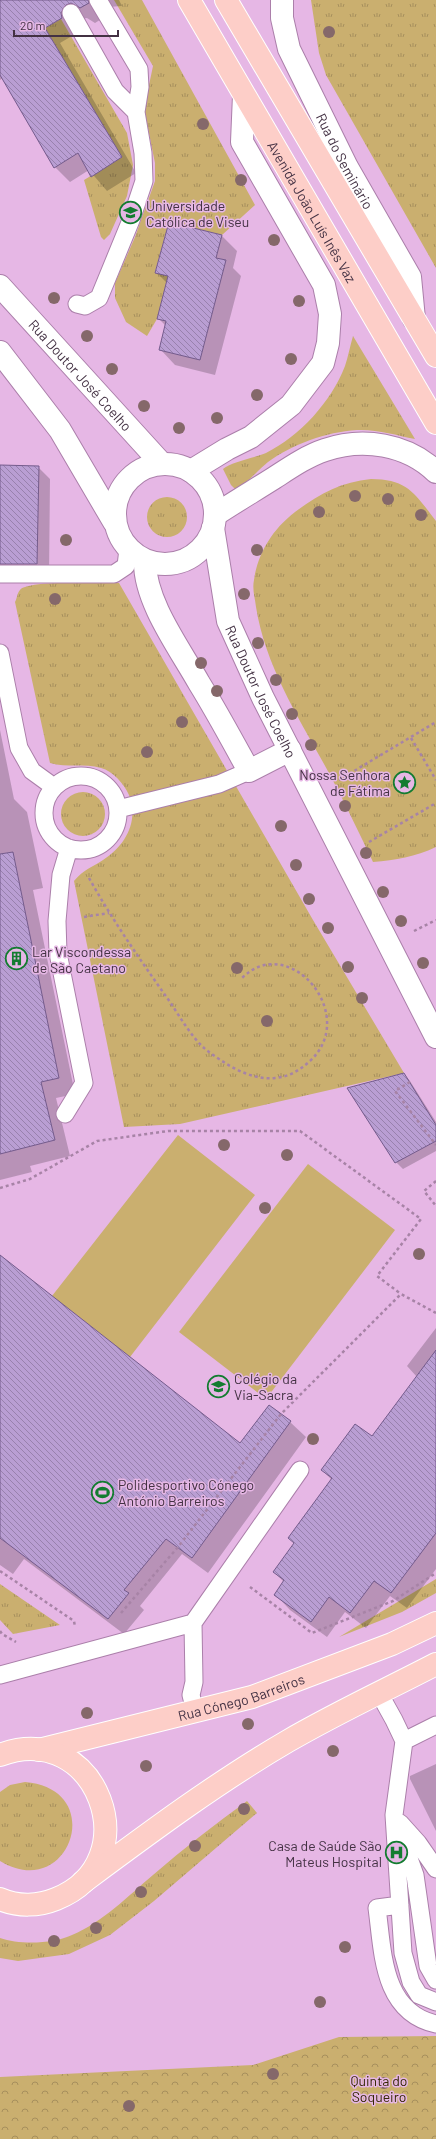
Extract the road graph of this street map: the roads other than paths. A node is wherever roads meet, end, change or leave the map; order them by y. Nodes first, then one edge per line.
1 (98, 0) edge
2 (189, 0) edge
3 (226, 0) edge
4 (282, 0) edge
5 (71, 13) dead end
6 (244, 94) junction
7 (136, 112) junction
8 (0, 286) edge
9 (77, 304) dead end
10 (414, 319) junction
11 (0, 352) edge
12 (436, 356) edge
13 (436, 423) edge
14 (162, 464) junction
15 (190, 471) junction
16 (436, 472) edge
17 (114, 522) junction
18 (214, 522) junction
19 (136, 555) junction
20 (0, 574) edge
21 (0, 653) edge
22 (290, 750) junction
23 (249, 771) junction
24 (54, 787) junction
25 (118, 809) junction
26 (70, 848) junction
27 (436, 1037) edge
28 (65, 1114) dead end
29 (300, 1470) dead end
30 (193, 1623) junction
31 (436, 1623) edge
32 (436, 1664) edge
33 (0, 1675) edge
34 (379, 1694) junction
35 (194, 1711) junction
36 (436, 1725) edge
37 (404, 1741) junction
38 (39, 1750) junction
39 (4, 1753) edge
40 (394, 1815) junction
41 (436, 1869) edge
42 (83, 1882) junction
43 (0, 1899) edge
44 (400, 1905) junction
45 (436, 1980) edge
46 (436, 2002) edge
47 (436, 2024) edge

1 - 7 lane
2 - 6 main road, Avenida João Luís Inês Vaz
3 - 10 main road
4 - 10 street, Rua do Seminário
5 - 7 lane
6 - 13 main road, Avenida João Luís Inês Vaz
6 - 15 street
7 - 9 lane
8 - 14 street, Rua Doutor José Coelho
10 - 12 main road
11 - 17 street
14 - 15 street
14 - 17 street
15 - 18 street
16 - 18 street
17 - 19 street
18 - 19 street
18 - 22 street, Rua Doutor José Coelho
19 - 20 lane
19 - 23 street
21 - 24 lane
22 - 23 street
22 - 27 street, Rua Doutor José Coelho
23 - 25 lane
24 - 25 lane
24 - 26 lane
25 - 26 lane
26 - 28 lane
29 - 30 lane
30 - 33 lane
30 - 35 lane
31 - 35 main road, Rua Cónego Barreiros
32 - 34 main road
34 - 37 lane
34 - 42 main road
35 - 38 main road, Rua Cónego Barreiros
36 - 37 lane
37 - 40 lane
38 - 39 main road
38 - 42 main road
40 - 41 lane
40 - 44 lane
40 - 45 lane
42 - 43 main road
44 - 46 lane
44 - 47 lane

